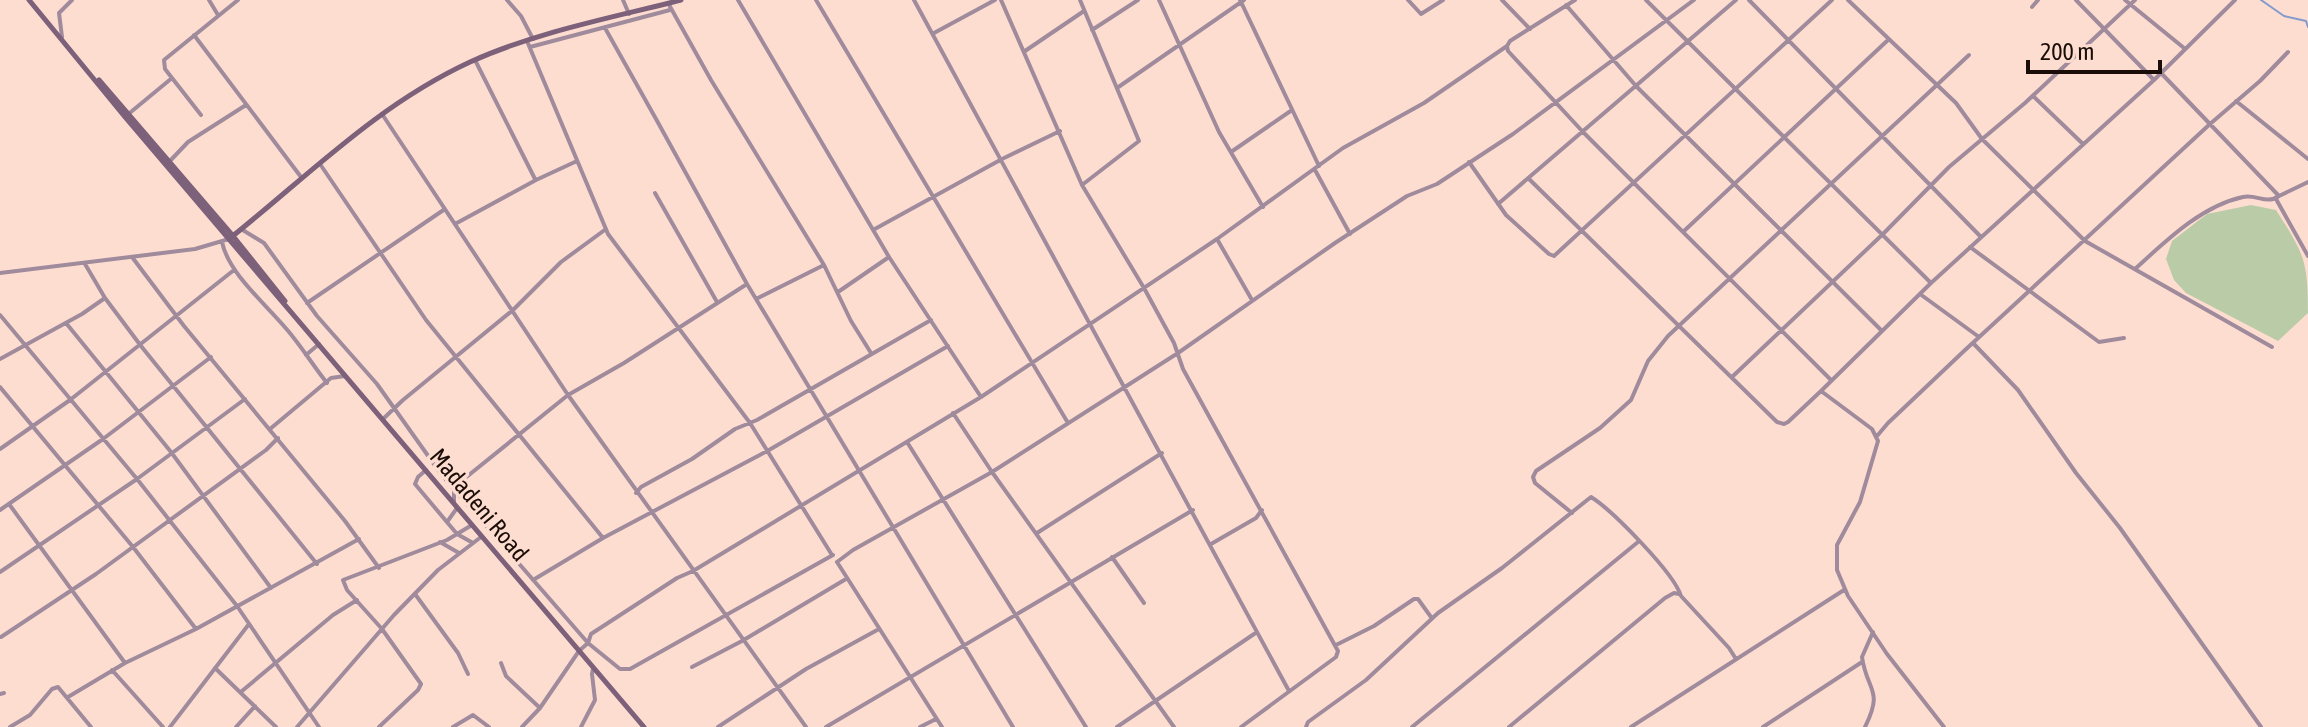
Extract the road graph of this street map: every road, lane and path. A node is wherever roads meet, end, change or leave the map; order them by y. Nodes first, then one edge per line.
1 (29, 0) edge
2 (72, 0) edge
3 (209, 0) edge
4 (238, 0) edge
5 (507, 0) edge
6 (623, 0) edge
7 (681, 0) edge
8 (738, 0) edge
9 (816, 0) edge
10 (914, 0) edge
11 (995, 0) edge
12 (1001, 0) edge
13 (1080, 0) edge
14 (1138, 0) edge
15 (1159, 0) edge
16 (1408, 0) edge
17 (1443, 0) edge
18 (1502, 0) edge
19 (1575, 0) edge
20 (1646, 0) edge
21 (1694, 0) edge
22 (1736, 0) edge
23 (1749, 0) edge
24 (1832, 0) edge
25 (1848, 0) edge
26 (2038, 0) edge
27 (2076, 0) edge
28 (2125, 0) edge
29 (2135, 0) edge
30 (2235, 0) edge
31 (1242, 1) edge
32 (1566, 5) junction
33 (2131, 5) junction
34 (670, 6) junction
35 (2032, 7) dead end
36 (1084, 11) junction
37 (629, 14) junction
38 (218, 15) junction
39 (1665, 21) junction
40 (605, 28) junction
41 (1530, 29) junction
42 (1092, 30) junction
43 (2105, 30) junction
44 (933, 33) junction
45 (194, 35) junction
46 (62, 39) junction
47 (1888, 40) junction
48 (1787, 41) junction
49 (530, 42) junction
50 (1686, 42) junction
51 (1180, 45) junction
52 (1507, 46) junction
53 (2184, 48) junction
54 (1025, 51) junction
55 (2288, 52) dead end
56 (1969, 55) dead end
57 (475, 60) junction
58 (1611, 60) junction
59 (2161, 73) junction
60 (172, 78) junction
61 (2154, 80) junction
62 (1936, 84) junction
63 (1636, 86) junction
64 (1117, 88) junction
65 (1734, 89) junction
66 (1835, 89) junction
67 (2033, 96) junction
68 (1554, 101) junction
69 (2236, 101) junction
70 (246, 105) junction
71 (1293, 109) junction
72 (382, 113) junction
73 (201, 115) dead end
74 (126, 116) junction
75 (2210, 124) junction
76 (1060, 131) junction
77 (1583, 132) junction
78 (1686, 134) junction
79 (1783, 136) junction
80 (1882, 136) junction
81 (1982, 139) junction
82 (2083, 144) junction
83 (1231, 152) junction
84 (1002, 159) junction
85 (2308, 159) edge
86 (577, 161) junction
87 (169, 162) junction
88 (319, 162) junction
89 (1469, 162) junction
90 (1317, 168) junction
91 (301, 177) junction
92 (1529, 179) junction
93 (536, 180) junction
94 (1634, 182) junction
95 (2308, 182) edge
96 (1735, 184) junction
97 (1832, 184) junction
98 (1082, 185) junction
99 (1930, 185) junction
100 (2034, 189) junction
101 (655, 193) dead end
102 (933, 197) junction
103 (2277, 197) junction
104 (1498, 204) junction
105 (1263, 207) junction
106 (445, 209) junction
107 (455, 224) junction
108 (241, 229) junction
109 (606, 229) junction
110 (873, 230) junction
111 (1583, 230) junction
112 (1782, 230) junction
113 (1684, 231) junction
114 (1350, 234) junction
115 (1883, 234) junction
116 (231, 237) junction
117 (1981, 237) junction
118 (1217, 239) junction
119 (222, 241) junction
120 (2085, 241) junction
121 (1970, 247) junction
122 (381, 252) junction
123 (2308, 256) edge
124 (132, 257) junction
125 (889, 257) junction
126 (85, 264) junction
127 (824, 265) junction
128 (2135, 269) junction
129 (234, 270) junction
130 (0, 273) edge
131 (1731, 278) junction
132 (1832, 282) junction
133 (1931, 283) junction
134 (747, 284) junction
135 (1144, 288) junction
136 (2030, 291) junction
137 (838, 292) junction
138 (1920, 294) junction
139 (105, 298) junction
140 (756, 299) junction
141 (1252, 301) junction
142 (717, 302) junction
143 (307, 303) junction
144 (513, 310) junction
145 (0, 315) edge
146 (177, 316) junction
147 (931, 320) junction
148 (66, 323) junction
149 (1092, 323) junction
150 (1680, 325) junction
151 (678, 328) junction
152 (1781, 328) junction
153 (1882, 331) junction
154 (1979, 337) junction
155 (2124, 338) dead end
156 (1973, 343) junction
157 (320, 344) junction
158 (25, 346) junction
159 (141, 346) junction
160 (948, 346) junction
161 (2272, 347) dead end
162 (871, 353) junction
163 (1178, 353) junction
164 (306, 355) junction
165 (455, 356) junction
166 (211, 357) junction
167 (0, 359) edge
168 (1032, 363) junction
169 (105, 373) junction
170 (347, 376) junction
171 (1732, 377) junction
172 (1831, 380) junction
173 (327, 383) junction
174 (173, 386) junction
175 (0, 387) edge
176 (810, 387) junction
177 (1125, 388) junction
178 (1821, 391) junction
179 (568, 395) junction
180 (981, 397) junction
181 (245, 399) junction
182 (70, 400) junction
183 (395, 407) junction
184 (137, 412) junction
185 (953, 413) junction
186 (827, 415) junction
187 (383, 419) junction
188 (750, 423) junction
189 (1068, 423) junction
190 (207, 427) junction
191 (34, 428) junction
192 (270, 429) junction
193 (518, 433) junction
194 (1877, 436) junction
195 (278, 438) junction
196 (103, 439) junction
197 (907, 442) junction
198 (0, 449) edge
199 (769, 450) junction
200 (171, 452) junction
201 (1162, 453) junction
202 (65, 464) junction
203 (239, 469) junction
204 (426, 470) junction
205 (860, 471) junction
206 (992, 472) junction
207 (137, 479) junction
208 (437, 483) junction
209 (454, 487) junction
210 (636, 493) junction
211 (204, 495) junction
212 (945, 500) junction
213 (9, 504) junction
214 (97, 504) junction
215 (803, 505) junction
216 (456, 506) junction
217 (1262, 509) junction
218 (0, 510) edge
219 (1193, 510) junction
220 (650, 512) junction
221 (1572, 513) junction
222 (169, 521) junction
223 (447, 522) junction
224 (472, 525) junction
225 (894, 528) junction
226 (1037, 533) junction
227 (457, 534) junction
228 (481, 537) junction
229 (603, 538) junction
230 (359, 539) junction
231 (440, 542) junction
232 (1638, 542) junction
233 (473, 543) junction
234 (1211, 544) junction
235 (41, 545) junction
236 (133, 547) junction
237 (460, 554) junction
238 (833, 555) junction
239 (1112, 557) junction
240 (837, 562) junction
241 (317, 564) junction
242 (379, 568) junction
243 (693, 571) junction
244 (0, 572) edge
245 (847, 579) junction
246 (533, 580) junction
247 (1070, 581) junction
248 (271, 588) junction
249 (73, 589) junction
250 (1844, 589) junction
251 (415, 594) junction
252 (1681, 596) junction
253 (357, 600) junction
254 (1144, 603) dead end
255 (237, 606) junction
256 (1016, 614) junction
257 (725, 617) junction
258 (1432, 618) junction
259 (249, 623) junction
260 (196, 629) junction
261 (382, 629) junction
262 (879, 629) junction
263 (1873, 631) junction
264 (1257, 632) junction
265 (1, 637) edge
266 (742, 641) junction
267 (588, 643) junction
268 (964, 644) junction
269 (1336, 645) junction
270 (579, 651) junction
271 (1736, 659) junction
272 (1862, 662) junction
273 (125, 663) junction
274 (501, 663) dead end
275 (276, 664) junction
276 (692, 667) dead end
277 (215, 668) junction
278 (593, 669) junction
279 (112, 670) junction
280 (468, 674) dead end
281 (910, 678) junction
282 (778, 689) junction
283 (242, 691) junction
284 (1289, 691) junction
285 (68, 697) junction
286 (1154, 702) junction
287 (255, 706) junction
288 (540, 708) junction
289 (310, 714) junction
290 (936, 718) junction
291 (10, 727) edge
292 (91, 727) edge
293 (163, 727) edge
294 (170, 727) edge
295 (236, 727) edge
296 (276, 727) edge
297 (297, 727) edge
298 (319, 727) edge
299 (379, 727) edge
300 (453, 727) edge
301 (489, 727) edge
302 (522, 727) edge
303 (581, 727) edge
304 (644, 727) edge
305 (718, 727) edge
306 (806, 727) edge
307 (826, 727) edge
308 (920, 727) edge
309 (942, 727) edge
310 (1013, 727) edge
311 (1086, 727) edge
312 (1117, 727) edge
313 (1174, 727) edge
314 (1241, 727) edge
315 (1306, 727) edge
316 (1412, 727) edge
317 (1509, 727) edge
318 (1631, 727) edge
319 (1763, 727) edge
320 (1865, 727) edge
321 (1944, 727) edge
322 (2261, 727) edge

1 - 46 street, Madadeni Road
2 - 46 street
3 - 38 street
4 - 38 street
5 - 49 street
6 - 37 street
7 - 34 street
8 - 110 street
9 - 102 street
10 - 44 street
11 - 44 street
12 - 54 street
13 - 36 street
14 - 42 street
15 - 51 street
16 - 17 street
18 - 41 street
19 - 32 street
20 - 39 street
21 - 39 street
22 - 50 street
23 - 48 street
24 - 48 street
25 - 47 street
26 - 35 street
27 - 43 street
28 - 33 street
29 - 33 street
30 - 53 street
31 - 51 street
31 - 71 street
32 - 41 street
32 - 58 street
33 - 43 street
33 - 53 street
34 - 37 street
34 - 40 street
34 - 127 street
36 - 42 street
36 - 54 street
37 - 49 street
38 - 45 street
39 - 50 street
39 - 58 street
40 - 49 street
40 - 134 street
41 - 52 street
42 - 64 street
43 - 61 street
43 - 67 street
44 - 84 street
45 - 60 street
45 - 70 street
46 - 74 street, Madadeni Road
47 - 62 street
47 - 66 street
48 - 65 street
48 - 66 street
49 - 57 street
49 - 86 street
50 - 63 street
50 - 65 street
51 - 64 street
51 - 83 street
52 - 68 street
52 - 90 street
53 - 59 street
54 - 76 street
55 - 69 street
56 - 62 street
57 - 72 street
57 - 93 street
58 - 63 street
58 - 68 street
59 - 61 street
59 - 75 street
60 - 73 street
60 - 74 street
61 - 82 street
62 - 80 street
62 - 81 street
63 - 77 street
63 - 78 street
64 - 98 street
65 - 78 street
65 - 79 street
66 - 79 street
66 - 80 street
67 - 81 street
67 - 82 street
68 - 77 street
68 - 89 street
69 - 75 street
69 - 85 street
70 - 87 street
70 - 91 street
71 - 83 street
71 - 90 street
72 - 88 street
72 - 106 street
74 - 87 street, Madadeni Road
74 - 116 street, Madadeni Road
75 - 103 street
75 - 120 street
76 - 84 street
76 - 98 street
77 - 92 street
77 - 94 street
78 - 94 street
78 - 96 street
79 - 96 street
79 - 97 street
80 - 97 street
80 - 99 street
81 - 99 street
81 - 100 street
82 - 100 street
83 - 105 street
84 - 102 street
84 - 149 street
86 - 93 street
86 - 109 street
87 - 116 street, Madadeni Road
88 - 91 street
88 - 122 street
89 - 104 street
89 - 114 street
90 - 105 street
90 - 114 street
91 - 108 street
92 - 104 street
92 - 111 street
93 - 107 street
94 - 111 street
94 - 113 street
95 - 103 street
96 - 112 street
96 - 113 street
97 - 112 street
97 - 115 street
98 - 135 street
99 - 115 street
99 - 117 street
100 - 117 street
100 - 120 street
101 - 142 street
102 - 110 street
102 - 168 street
103 - 123 street
103 - 128 street
104 - 111 street
105 - 118 street
106 - 107 street
106 - 122 street
107 - 144 street
108 - 116 street
108 - 143 street
109 - 144 street
109 - 151 street
110 - 125 street
111 - 150 street
112 - 131 street
112 - 132 street
113 - 131 street
114 - 141 street
115 - 132 street
115 - 133 street
116 - 119 street
116 - 157 street, Madadeni Road
117 - 121 street
118 - 135 street
118 - 141 street
119 - 124 street
119 - 129 street
120 - 128 street
120 - 136 street
121 - 133 street
121 - 136 street
122 - 143 street
122 - 165 street
124 - 126 street
124 - 146 street
125 - 137 street
125 - 147 street
126 - 130 street
126 - 139 street
127 - 137 street
127 - 140 street
128 - 161 street
129 - 146 street
129 - 164 street
131 - 150 street
131 - 152 street
132 - 152 street
132 - 153 street
133 - 138 street
134 - 140 street
134 - 142 street
135 - 149 street
135 - 163 street
136 - 154 street
136 - 155 street
137 - 162 street
138 - 153 street
138 - 154 street
139 - 148 street
139 - 159 street
140 - 176 street
141 - 163 street
142 - 151 street
143 - 183 street
144 - 165 street
144 - 179 street
145 - 158 street
146 - 159 street
146 - 166 street
147 - 160 street
147 - 162 street
148 - 158 street
148 - 169 street
149 - 168 street
149 - 177 street
150 - 171 street
150 - 221 street
151 - 179 street
151 - 188 street
152 - 171 street
152 - 172 street
153 - 172 street
154 - 156 street
156 - 194 street
156 - 322 street
157 - 164 street
157 - 170 street, Madadeni Road
158 - 167 street
158 - 182 street
159 - 169 street
159 - 174 street
160 - 180 street
160 - 186 street
162 - 176 street
163 - 177 street
163 - 217 street
164 - 173 street
165 - 183 street
165 - 193 street
166 - 174 street
166 - 181 street
168 - 180 street
168 - 189 street
169 - 182 street
169 - 184 street
170 - 173 street
170 - 187 street, Madadeni Road
171 - 178 street
172 - 178 street
173 - 192 street
174 - 184 street
174 - 190 street
175 - 191 street
176 - 186 street
176 - 188 street
177 - 189 street
177 - 201 street
178 - 194 street
179 - 193 street
179 - 210 street
180 - 185 street
181 - 190 street
181 - 192 street
182 - 191 street
182 - 196 street
183 - 187 street
183 - 209 street
184 - 196 street
184 - 200 street
185 - 197 street
185 - 206 street
186 - 199 street
186 - 205 street
187 - 204 street, Madadeni Road
188 - 199 street
188 - 210 street
189 - 206 street
190 - 200 street
190 - 203 street
191 - 198 street
191 - 202 street
192 - 195 street
193 - 209 street
193 - 229 street
194 - 250 street
195 - 203 street
195 - 230 street
196 - 202 street
196 - 207 street
197 - 205 street
197 - 212 street
199 - 215 street
199 - 220 street
200 - 207 street
200 - 211 street
201 - 219 street
201 - 226 street
202 - 213 street
202 - 214 street
203 - 211 street
203 - 241 street
204 - 208 street, Madadeni Road
204 - 223 street
205 - 215 street
205 - 225 street
206 - 212 street
206 - 226 street
207 - 214 street
207 - 222 street
208 - 209 street
208 - 216 street, Madadeni Road
209 - 216 street
209 - 246 street
210 - 220 street
211 - 222 street
211 - 248 street
212 - 225 street
212 - 256 street
213 - 218 street
213 - 235 street
214 - 235 street
214 - 236 street
215 - 238 street
215 - 243 street
216 - 223 street
216 - 224 street, Madadeni Road
217 - 234 street
217 - 269 street
219 - 234 street
219 - 239 street
220 - 229 street
220 - 243 street
221 - 232 street
221 - 258 street
222 - 236 street
222 - 255 street
223 - 227 street
224 - 227 street
224 - 228 street, Madadeni Road
225 - 240 street
225 - 268 street
226 - 247 street
227 - 231 street
227 - 233 street
228 - 233 street
228 - 270 street, Madadeni Road
229 - 246 street
230 - 241 street
230 - 242 street
231 - 237 street
231 - 242 street
232 - 252 street
232 - 316 street
233 - 237 street
234 - 264 street
235 - 244 street
235 - 249 street
236 - 249 street
236 - 260 street
237 - 251 street
238 - 240 street
238 - 257 street
239 - 247 street
239 - 254 street
240 - 245 street
241 - 248 street
242 - 253 street
243 - 257 street
243 - 267 street
245 - 262 street
245 - 266 street
246 - 267 street
247 - 256 street
247 - 286 street
248 - 255 street
249 - 265 street
249 - 273 street
250 - 263 street
250 - 271 street
251 - 261 street
251 - 280 street
252 - 271 street
252 - 317 street
253 - 261 street
253 - 275 street
255 - 259 street
255 - 260 street
256 - 268 street
256 - 311 street
257 - 266 street
257 - 267 street
258 - 269 street
258 - 315 street
259 - 275 street
259 - 277 street
260 - 273 street
261 - 289 street
261 - 299 street
262 - 281 street
262 - 282 street
263 - 272 street
263 - 321 street
264 - 284 street
264 - 286 street
266 - 276 street
266 - 282 street
267 - 270 street
268 - 281 street
268 - 310 street
269 - 284 street
270 - 278 street, Madadeni Road
270 - 288 street
271 - 318 street
272 - 319 street
272 - 320 street
273 - 279 street
274 - 288 street
275 - 283 street
275 - 289 street
277 - 283 street
277 - 294 street
278 - 303 street
278 - 304 street, Madadeni Road
279 - 285 street
279 - 293 street
281 - 290 street
281 - 307 street
282 - 305 street
282 - 306 street
283 - 287 street
284 - 314 street
285 - 291 street
285 - 292 street
286 - 312 street
286 - 313 street
287 - 295 street
287 - 296 street
288 - 302 street
289 - 297 street
289 - 298 street
290 - 308 street
290 - 309 street
300 - 301 street

